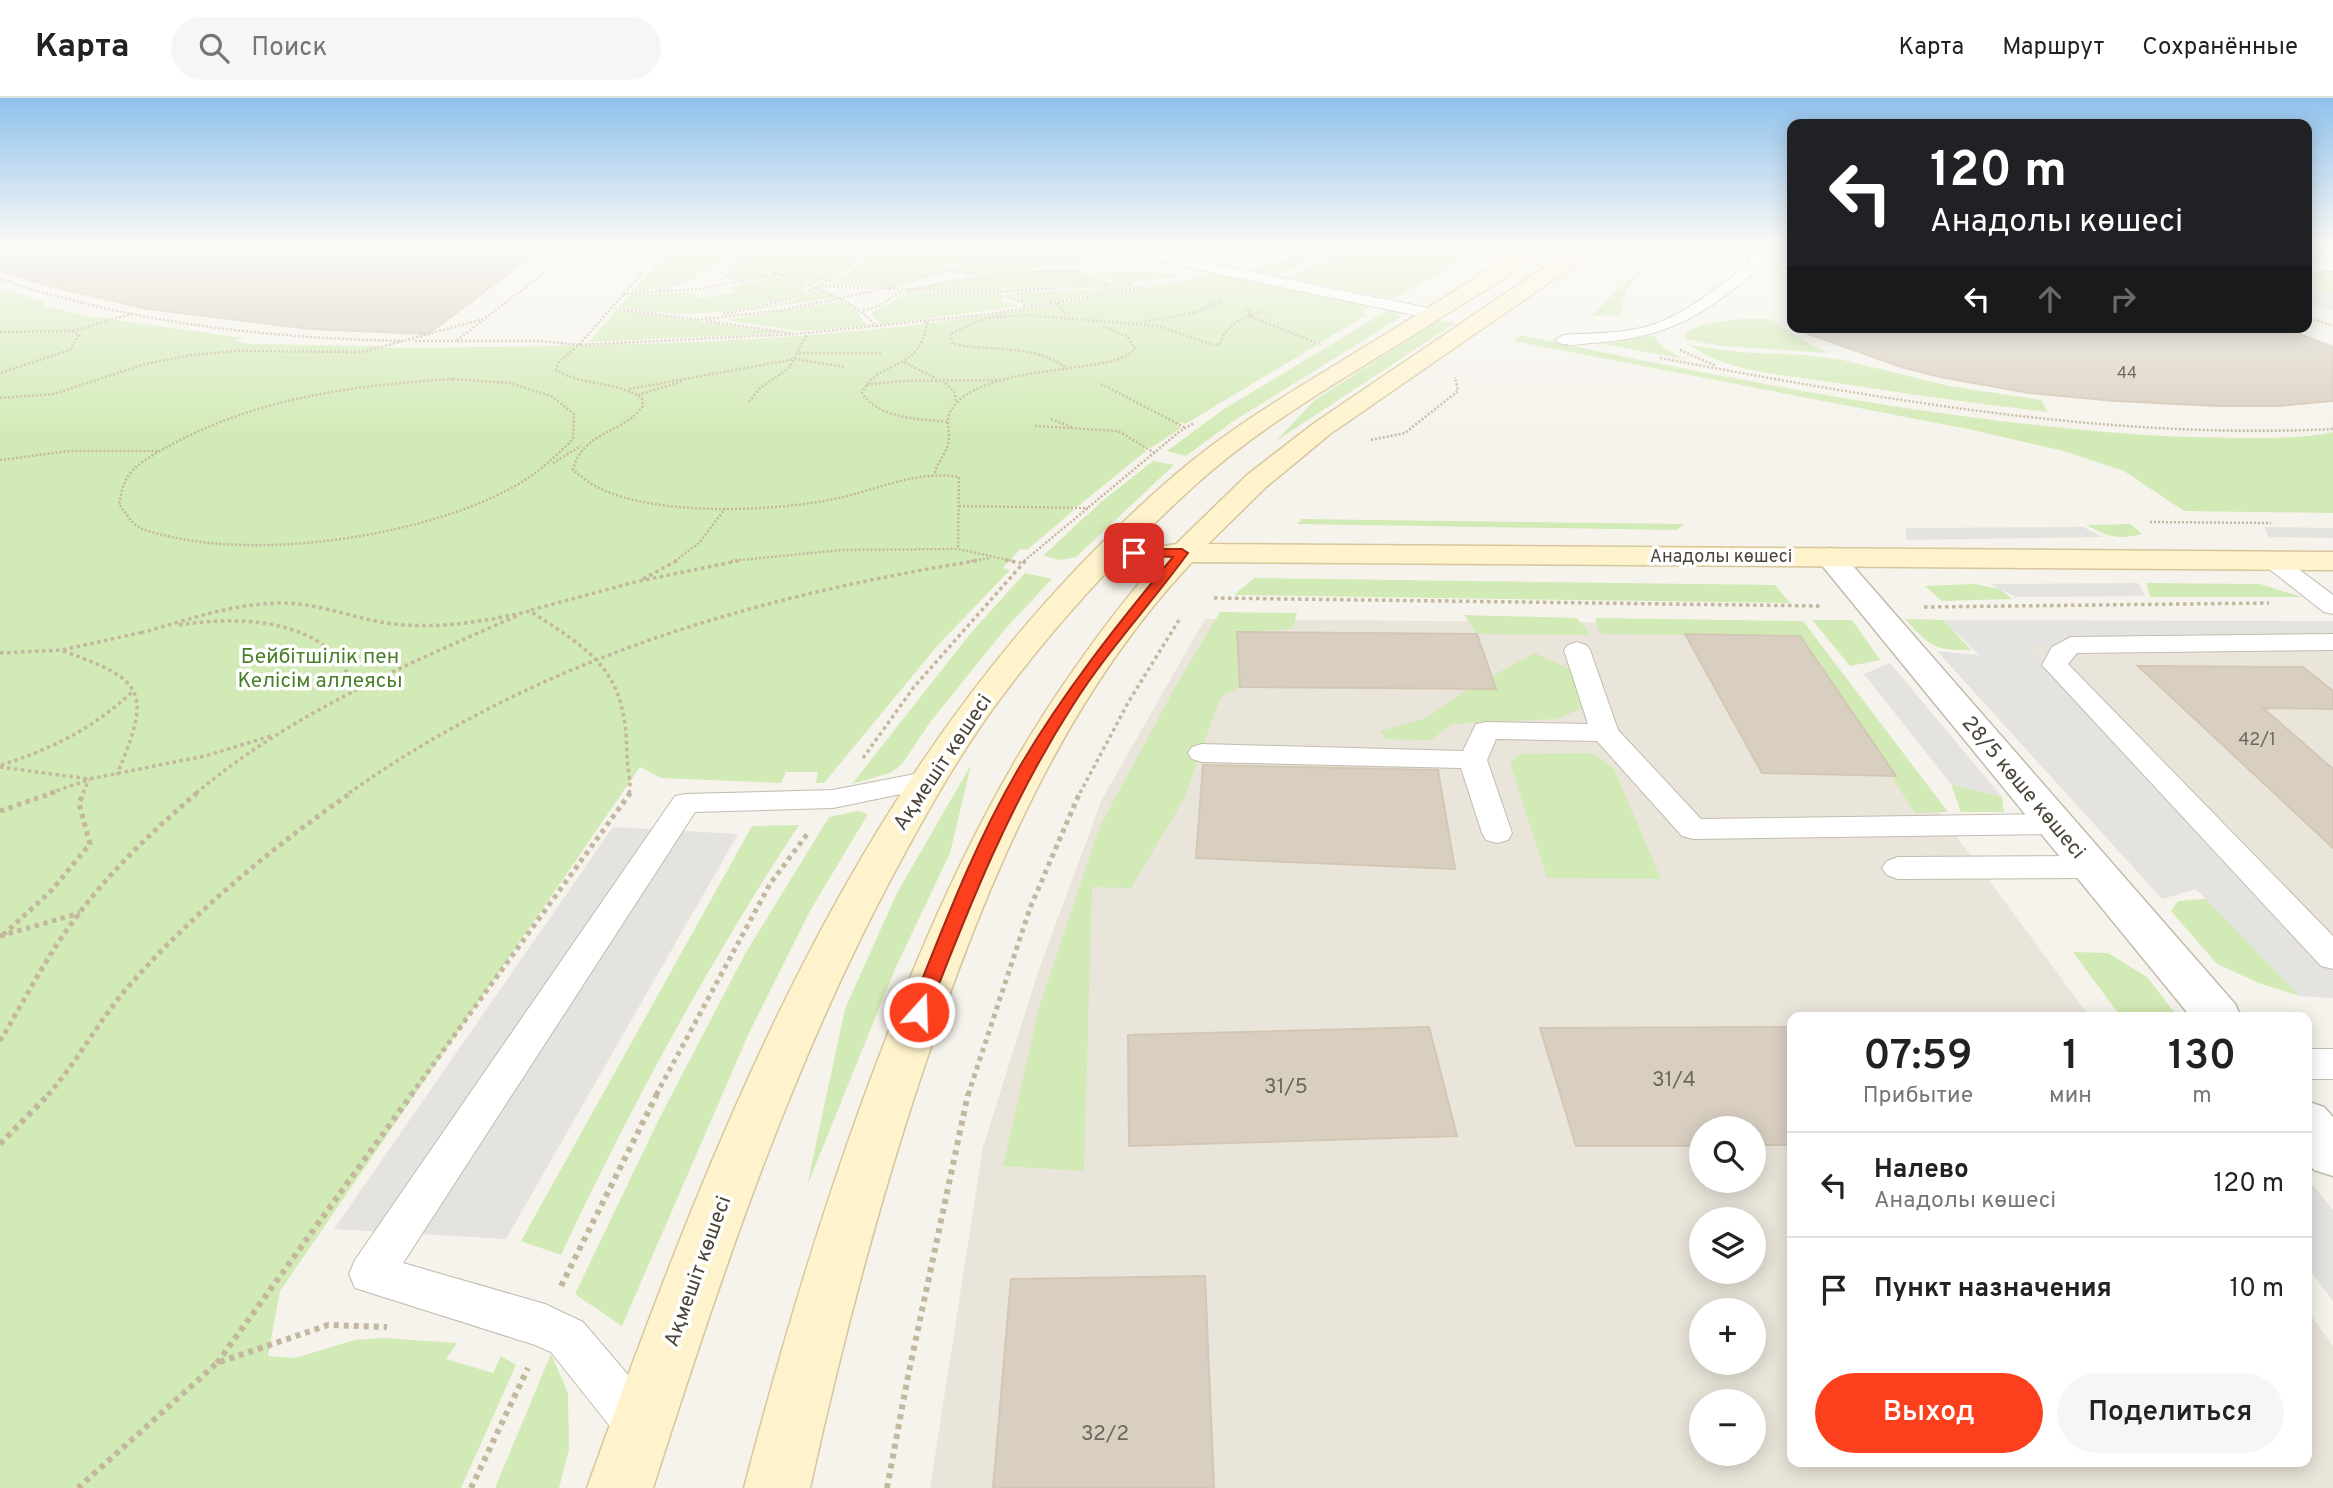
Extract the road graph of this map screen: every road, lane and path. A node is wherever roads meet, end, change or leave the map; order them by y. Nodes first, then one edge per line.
1 (114, 310) edge
2 (496, 310) edge
3 (609, 310) edge
4 (625, 310) edge
5 (741, 310) edge
6 (783, 310) edge
7 (862, 310) edge
8 (1019, 310) edge
9 (1062, 310) edge
10 (1201, 310) edge
11 (1247, 310) edge
12 (1269, 310) dead end
13 (1413, 310) edge
14 (1439, 310) edge
15 (1494, 310) edge
16 (1690, 310) edge
17 (132, 314) junction
18 (1433, 314) junction
19 (1249, 316) junction
20 (487, 317) junction
21 (1068, 317) junction
22 (694, 319) junction
23 (2312, 319) edge
24 (1087, 321) junction
25 (927, 322) junction
26 (1130, 324) junction
27 (2333, 326) edge
28 (877, 327) junction
29 (73, 331) junction
30 (0, 332) edge
31 (808, 333) junction
32 (795, 334) junction
33 (1563, 340) dead end
34 (410, 341) junction
35 (456, 341) junction
36 (579, 345) junction
37 (1323, 345) dead end
38 (882, 352) dead end
39 (798, 353) junction
40 (1657, 358) dead end
41 (795, 359) junction
42 (903, 362) junction
43 (845, 367) dead end
44 (1065, 367) junction
45 (0, 373) edge
46 (690, 377) junction
47 (1009, 380) junction
48 (940, 381) junction
49 (1101, 384) dead end
50 (866, 385) junction
51 (628, 389) junction
52 (638, 395) junction
53 (0, 398) edge
54 (749, 402) dead end
55 (956, 403) junction
56 (1051, 419) dead end
57 (948, 422) junction
58 (1035, 426) dead end
59 (1076, 428) junction
60 (1186, 428) dead end
61 (2333, 429) edge
62 (594, 438) junction
63 (573, 439) junction
64 (158, 451) junction
65 (573, 451) junction
66 (1155, 453) dead end
67 (0, 460) edge
68 (573, 461) junction
69 (545, 468) junction
70 (935, 473) junction
71 (959, 506) junction
72 (726, 508) junction
73 (1089, 508) dead end
74 (958, 549) junction
75 (1109, 552) junction
76 (995, 557) junction
77 (1830, 557) junction
78 (2272, 560) junction
79 (2333, 561) edge
80 (1022, 563) dead end
81 (635, 582) junction
82 (1193, 588) junction
83 (2330, 605) edge
84 (1870, 606) junction
85 (530, 611) junction
86 (141, 633) junction
87 (2331, 644) edge
88 (62, 650) junction
89 (1577, 650) dead end
90 (0, 653) edge
91 (599, 659) junction
92 (358, 690) junction
93 (133, 691) junction
94 (1605, 733) junction
95 (275, 735) junction
96 (1202, 753) dead end
97 (1473, 760) junction
98 (0, 766) edge
99 (117, 775) junction
100 (89, 779) junction
101 (926, 781) junction
102 (0, 811) edge
103 (2054, 824) junction
104 (1497, 833) dead end
105 (1898, 867) dead end
106 (2091, 867) junction
107 (80, 912) junction
108 (2, 936) edge
109 (2333, 957) edge
110 (2214, 1012) edge
111 (0, 1041) edge
112 (2312, 1064) edge
113 (2333, 1064) edge
114 (2312, 1129) edge
115 (0, 1144) edge
116 (2333, 1154) edge
117 (397, 1327) dead end
118 (217, 1363) junction
119 (641, 1427) junction
120 (78, 1488) edge
121 (620, 1488) edge
122 (777, 1488) edge
123 (887, 1488) edge

1 - 17 path
2 - 20 path
3 - 36 path
4 - 22 path
5 - 22 path
6 - 22 path
7 - 28 path
8 - 25 path
9 - 21 path
10 - 26 path
11 - 19 path
12 - 19 path
13 - 18 lane
14 - 18 street, Ақмешіт көшесі
15 - 82 street
16 - 33 lane
17 - 29 path
17 - 34 path
18 - 75 street, Ақмешіт көшесі
19 - 26 path
19 - 37 path
20 - 34 path
20 - 35 path
21 - 24 path
21 - 44 path
22 - 32 path
23 - 27 path
24 - 26 path
24 - 44 path
25 - 28 path
25 - 42 path
28 - 31 path
29 - 30 path
29 - 45 path
31 - 32 path
31 - 39 path
32 - 36 path
34 - 35 path
34 - 53 path
35 - 36 path
36 - 51 path
38 - 39 path
39 - 41 path
40 - 61 path
41 - 43 path
41 - 46 path
41 - 54 path
42 - 48 path
42 - 50 path
44 - 47 path
46 - 51 path
46 - 52 path
47 - 48 path
47 - 55 path
48 - 50 path
48 - 55 path
49 - 60 path
50 - 57 path
51 - 52 path
52 - 62 path
55 - 57 path
56 - 59 path
57 - 70 path
58 - 59 path
59 - 66 path
62 - 65 path
62 - 68 path
63 - 64 path
63 - 65 path
63 - 69 path
64 - 67 path
64 - 69 path
65 - 68 path
65 - 69 path
68 - 72 path
70 - 71 path
70 - 72 path
71 - 73 path
71 - 74 path
72 - 81 path
74 - 76 path
74 - 81 path
75 - 82 street, Анадолы көшесі
75 - 101 street, Ақмешіт көшесі
76 - 80 path
76 - 91 path
77 - 78 street, Анадолы көшесі
77 - 82 street, Анадолы көшесі
77 - 84 street, 28/5 көше көшесі
78 - 79 street, Анадолы көшесі
78 - 83 lane
81 - 85 path
82 - 84 path
82 - 122 street
82 - 123 path
83 - 84 path
84 - 103 street, 28/5 көше көшесі
85 - 86 path
85 - 91 path
85 - 92 path
86 - 88 path
86 - 92 path
87 - 109 lane
88 - 90 path
88 - 93 path
89 - 94 lane
91 - 115 path
91 - 118 path
92 - 95 path
93 - 98 path
93 - 99 path
94 - 97 lane
94 - 103 lane
95 - 99 path
95 - 107 path
96 - 97 lane
97 - 104 lane
98 - 100 path
99 - 100 path
100 - 102 path
100 - 108 path
101 - 119 street, Ақмешіт көшесі
101 - 119 lane
103 - 106 street, 28/5 көше көшесі
105 - 106 lane
106 - 110 street, 28/5 көше көшесі
107 - 108 path
107 - 111 path
112 - 113 lane
114 - 116 street
117 - 118 path
118 - 120 path
119 - 121 street, Ақмешіт көшесі

